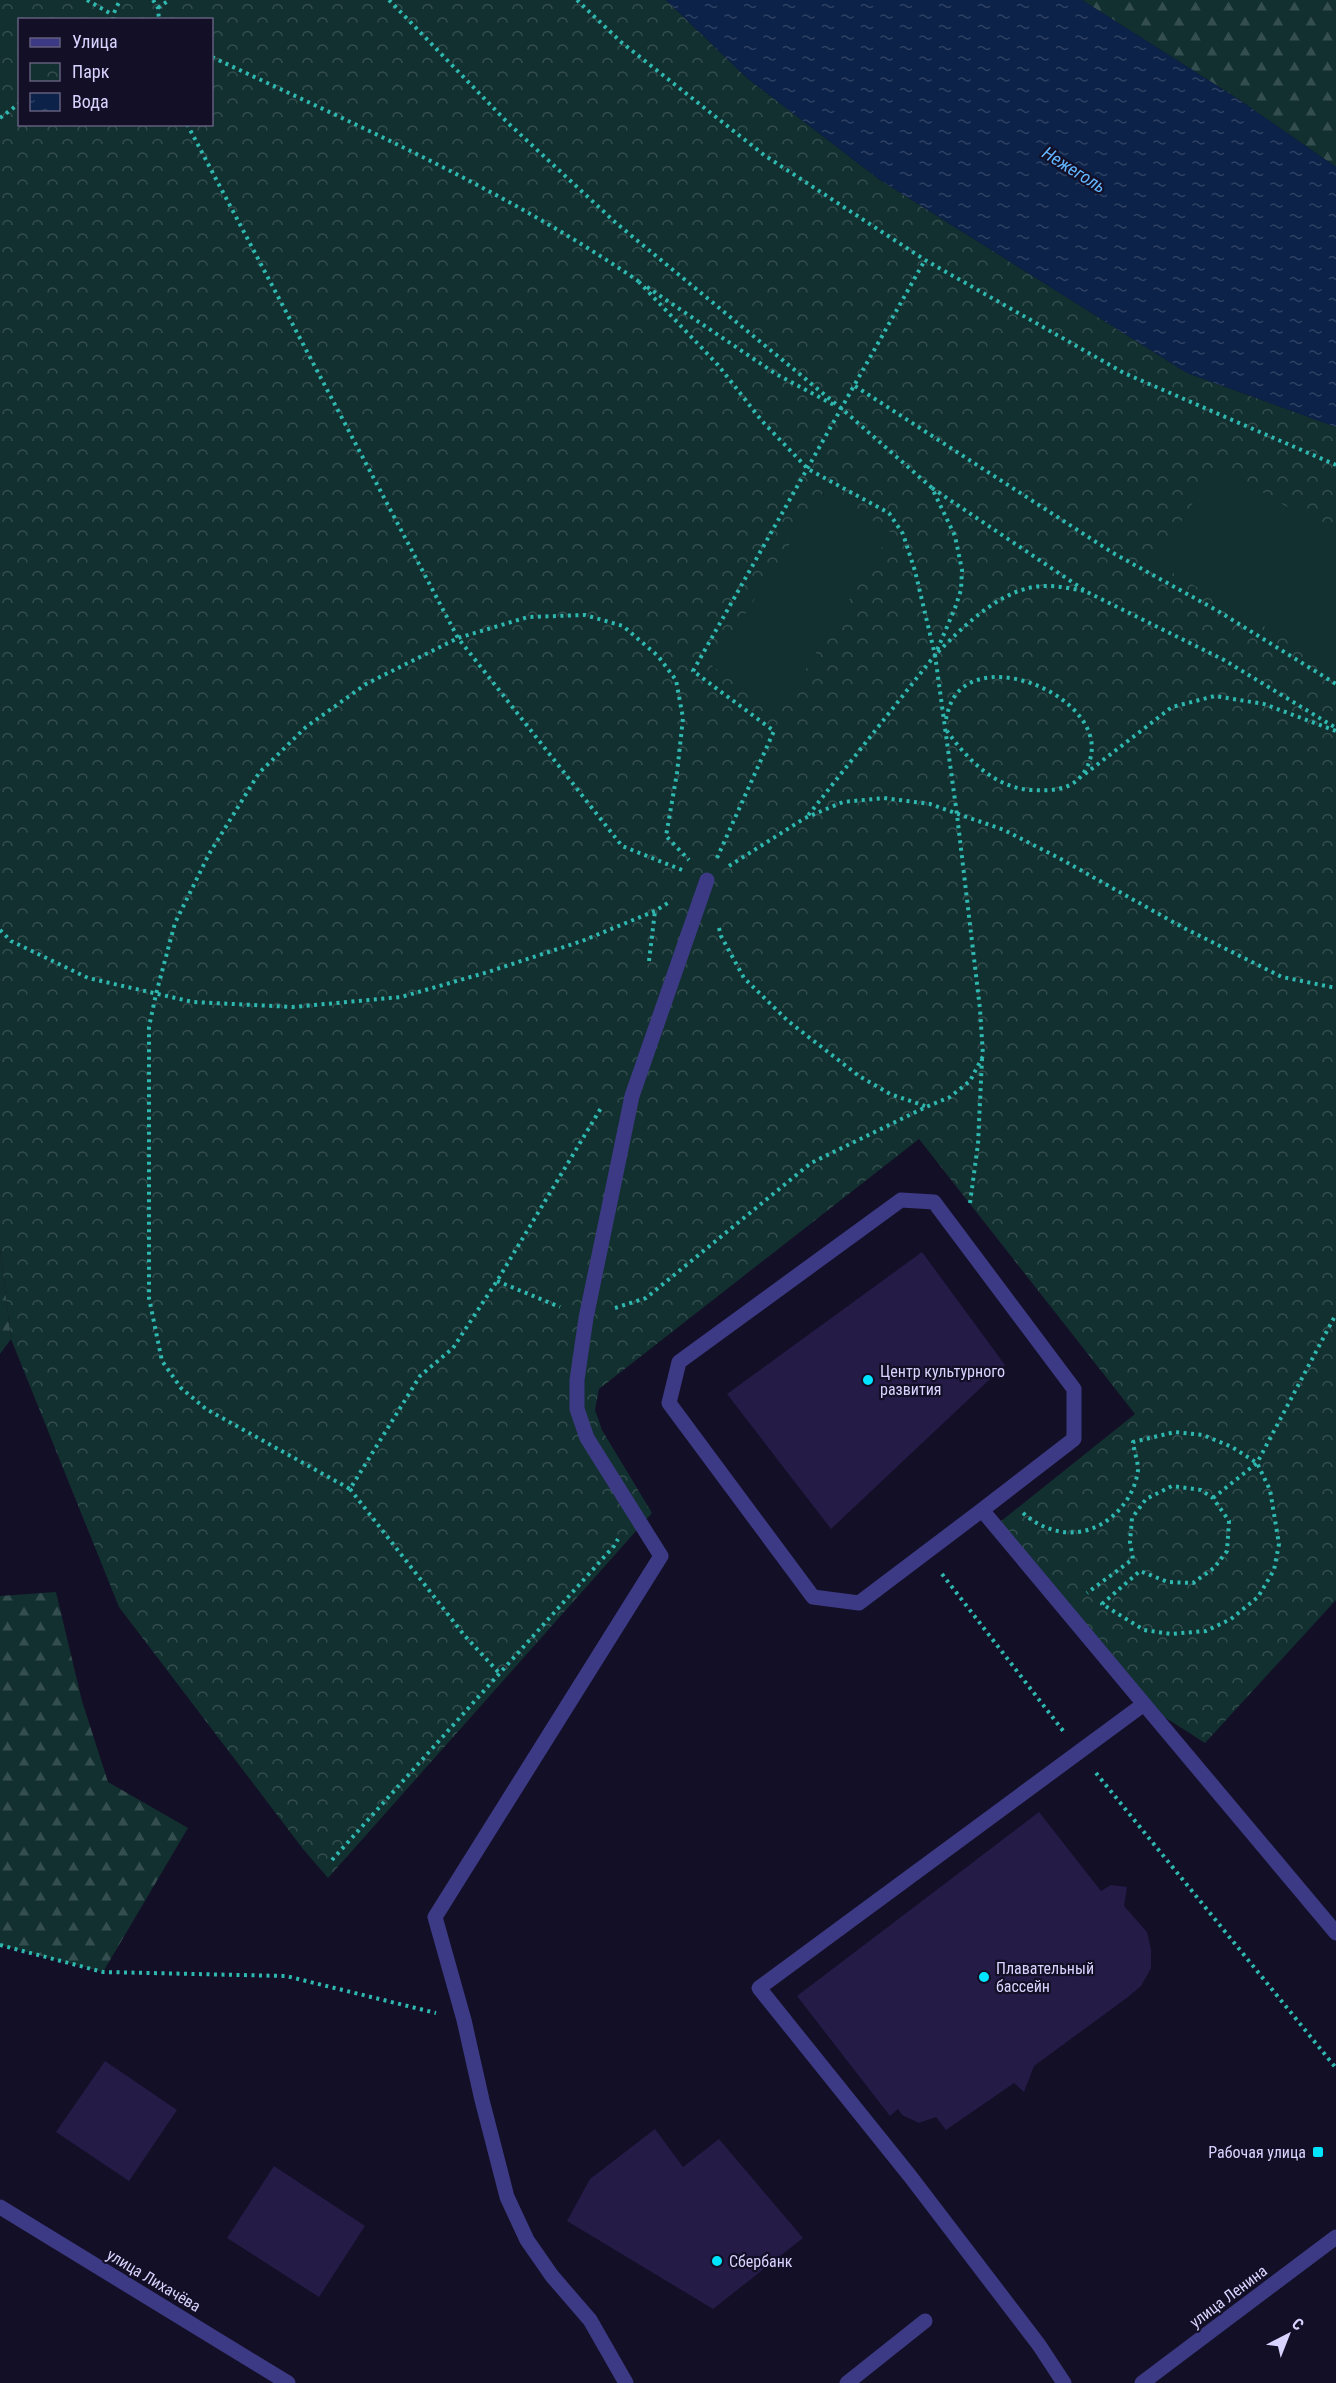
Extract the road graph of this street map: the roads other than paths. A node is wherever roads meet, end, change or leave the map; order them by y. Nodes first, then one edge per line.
1 (707, 880) road end
2 (982, 1510) junction
3 (1144, 1704) junction
4 (1336, 1933) edge
5 (0, 2207) edge
6 (1336, 2237) edge
7 (925, 2321) dead end
8 (288, 2383) edge
9 (626, 2383) edge
10 (847, 2383) edge
11 (1064, 2383) edge
12 (1142, 2383) edge

1 - 9 street
2 - 2 street
2 - 3 street
3 - 4 street
3 - 11 street
5 - 8 street, улица Лихачёва
6 - 12 street, улица Ленина
7 - 10 street

